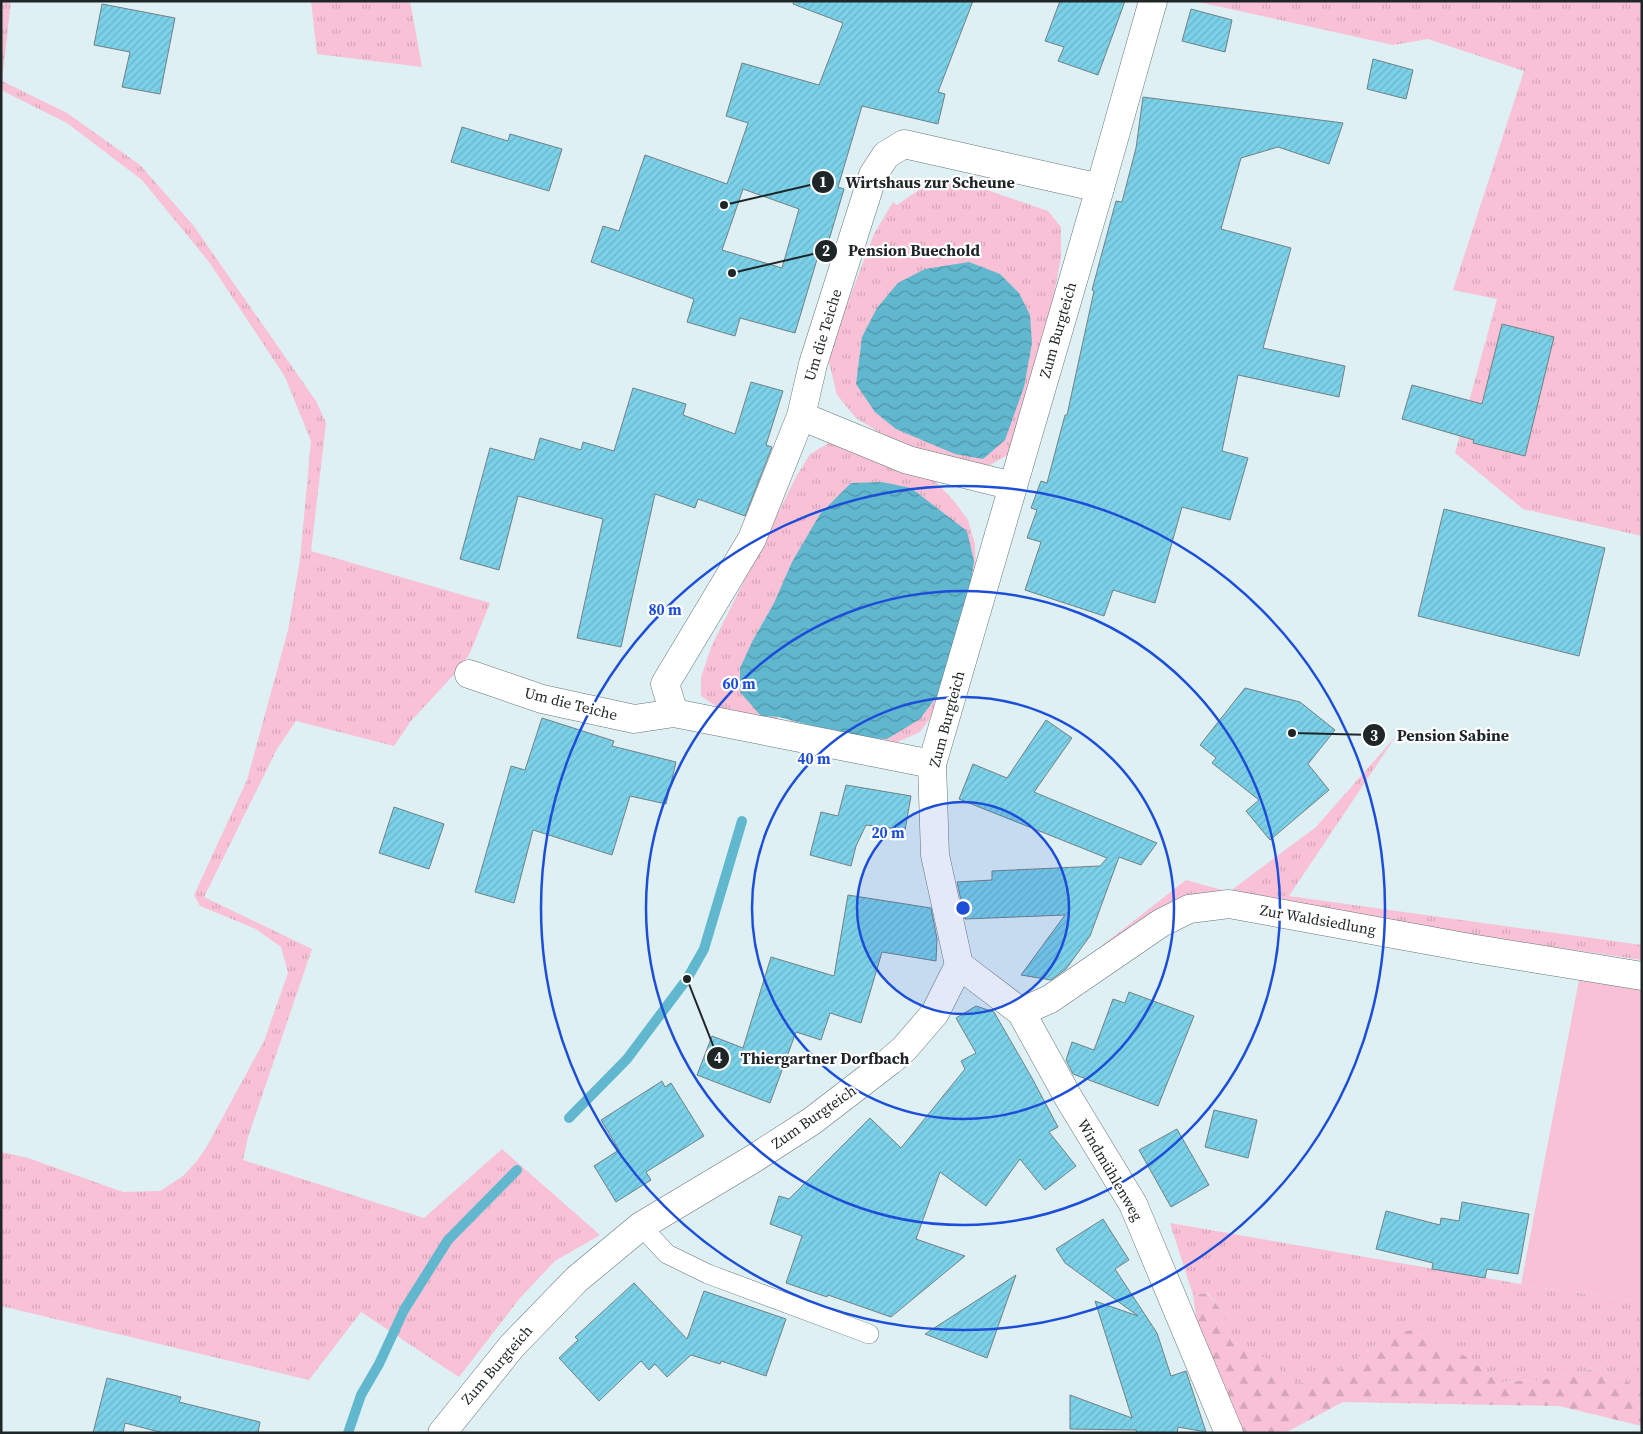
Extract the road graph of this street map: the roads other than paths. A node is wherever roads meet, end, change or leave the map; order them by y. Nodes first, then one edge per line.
1 (1152, 1) edge
2 (1100, 188) junction
3 (801, 416) junction
4 (1013, 486) junction
5 (469, 674) dead end
6 (674, 713) junction
7 (932, 764) junction
8 (959, 965) junction
9 (1642, 976) edge
10 (1021, 1012) junction
11 (641, 1226) junction
12 (869, 1334) dead end
13 (442, 1433) edge
14 (1229, 1433) edge

1 - 2 street, Zum Burgteich
2 - 3 street, Um die Teiche
2 - 4 street, Zum Burgteich
3 - 4 street
3 - 6 street, Um die Teiche
4 - 7 street, Zum Burgteich
5 - 6 street, Um die Teiche
6 - 7 street, Um die Teiche
7 - 8 street, Zum Burgteich
8 - 10 street, Windmühlenweg
8 - 11 street, Zum Burgteich
9 - 10 street, Zur Waldsiedlung
10 - 14 street, Windmühlenweg
11 - 12 lane
11 - 13 street, Zum Burgteich

